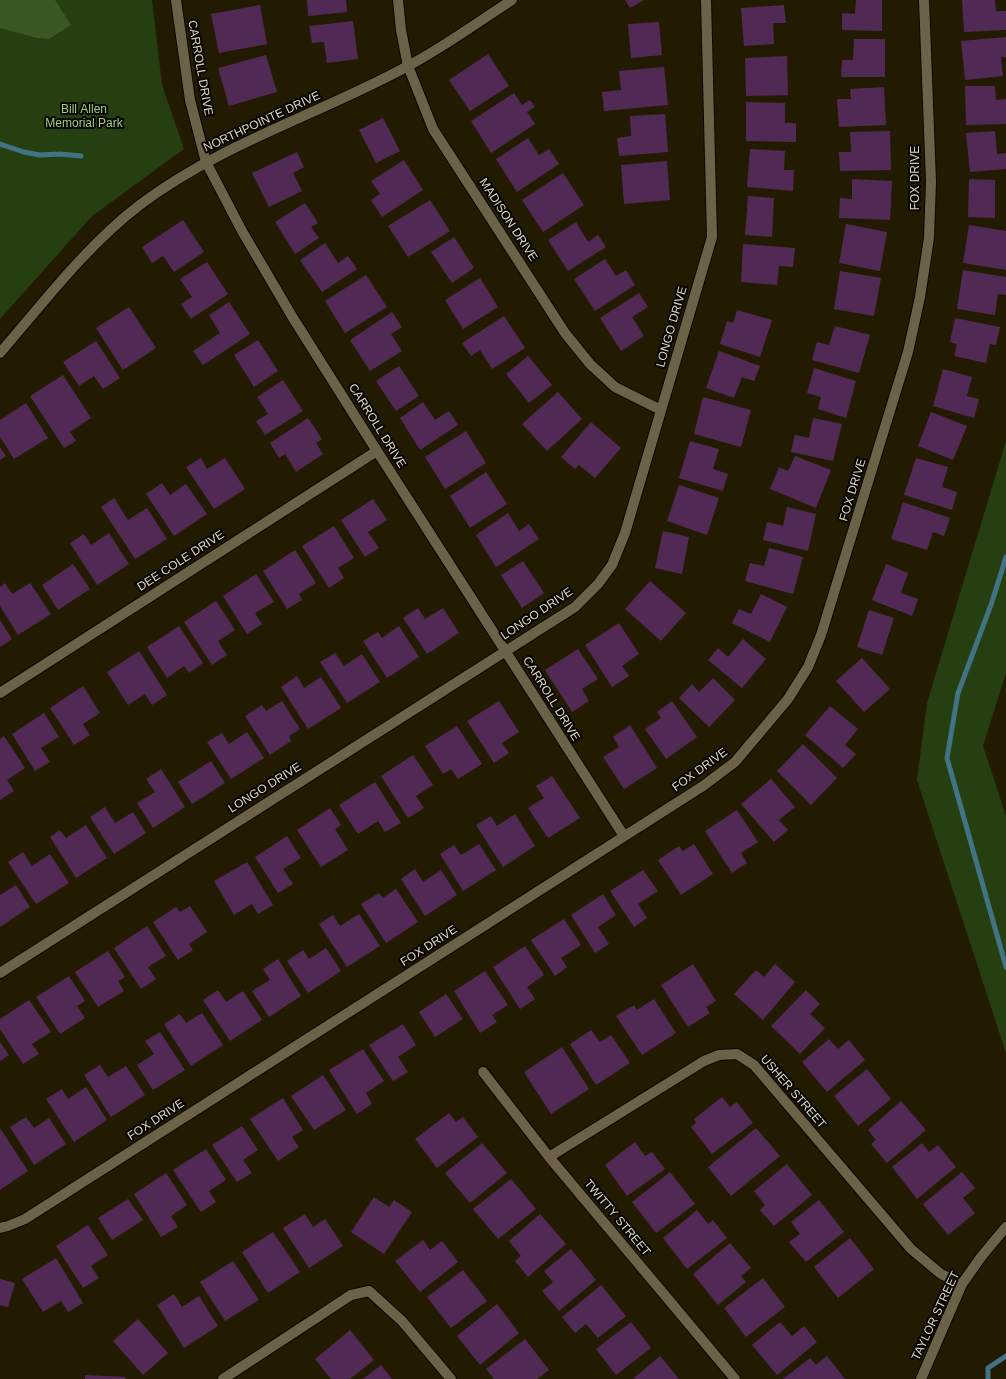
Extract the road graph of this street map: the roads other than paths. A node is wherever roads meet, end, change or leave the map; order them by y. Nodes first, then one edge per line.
1 (176, 0) edge
2 (398, 0) edge
3 (512, 0) edge
4 (706, 0) edge
5 (924, 0) edge
6 (408, 66) junction
7 (206, 162) junction
8 (0, 354) edge
9 (661, 410) junction
10 (377, 451) junction
11 (505, 651) junction
12 (0, 693) edge
13 (624, 836) junction
14 (0, 973) edge
15 (483, 1072) dead end
16 (550, 1157) junction
17 (1006, 1227) edge
18 (0, 1228) edge
19 (962, 1284) junction
20 (223, 1379) edge
21 (451, 1379) edge
22 (735, 1379) edge
23 (922, 1379) edge

1 - 7 street, CARROLL DRIVE
2 - 6 street, MADISON DRIVE
3 - 6 street, NORTHPOINTE DRIVE
4 - 9 street, LONGO DRIVE
5 - 13 street, FOX DRIVE
6 - 7 street, NORTHPOINTE DRIVE
6 - 9 street, MADISON DRIVE
7 - 8 street, NORTHPOINTE DRIVE
7 - 10 street, CARROLL DRIVE
9 - 11 street, LONGO DRIVE
10 - 11 street, CARROLL DRIVE
10 - 12 street, DEE COLE DRIVE
11 - 13 street, CARROLL DRIVE
11 - 14 street, LONGO DRIVE
13 - 18 street, FOX DRIVE
15 - 16 street, TWITTY STREET
16 - 19 street, USHER STREET
16 - 22 street, TWITTY STREET
17 - 19 street, TAYLOR STREET
19 - 23 street, TAYLOR STREET
20 - 21 street

